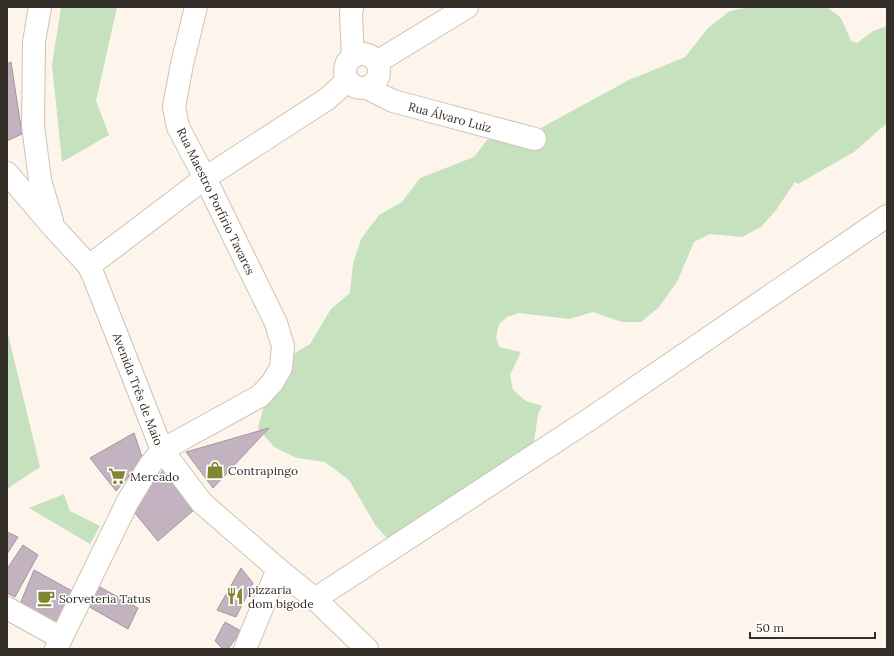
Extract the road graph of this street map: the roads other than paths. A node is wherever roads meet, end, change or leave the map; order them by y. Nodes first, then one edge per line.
1 (40, 7) edge
2 (196, 7) edge
3 (352, 7) edge
4 (467, 7) edge
5 (353, 57) junction
6 (377, 62) junction
7 (357, 85) junction
8 (535, 139) dead end
9 (7, 173) edge
10 (205, 178) junction
11 (887, 216) edge
12 (54, 228) junction
13 (89, 266) junction
14 (162, 450) junction
15 (278, 569) junction
16 (315, 599) junction
17 (7, 608) edge
18 (59, 643) edge
19 (245, 649) edge
20 (367, 649) edge

1 - 12 street
2 - 10 street, Rua Maestro Porfírio Tavares
3 - 5 street
4 - 6 street
5 - 6 street
5 - 7 street
6 - 7 street
7 - 8 street, Rua Álvaro Luiz
7 - 10 street
9 - 12 street, Avenida Três de Maio
10 - 13 street
10 - 14 street, Rua Maestro Porfírio Tavares
11 - 16 street
12 - 13 street, Avenida Três de Maio
13 - 14 street, Avenida Três de Maio
14 - 15 street, Avenida Três de Maio
14 - 18 street
15 - 16 street, Avenida Três de Maio
15 - 19 street
16 - 20 street, Avenida Três de Maio
17 - 18 street

